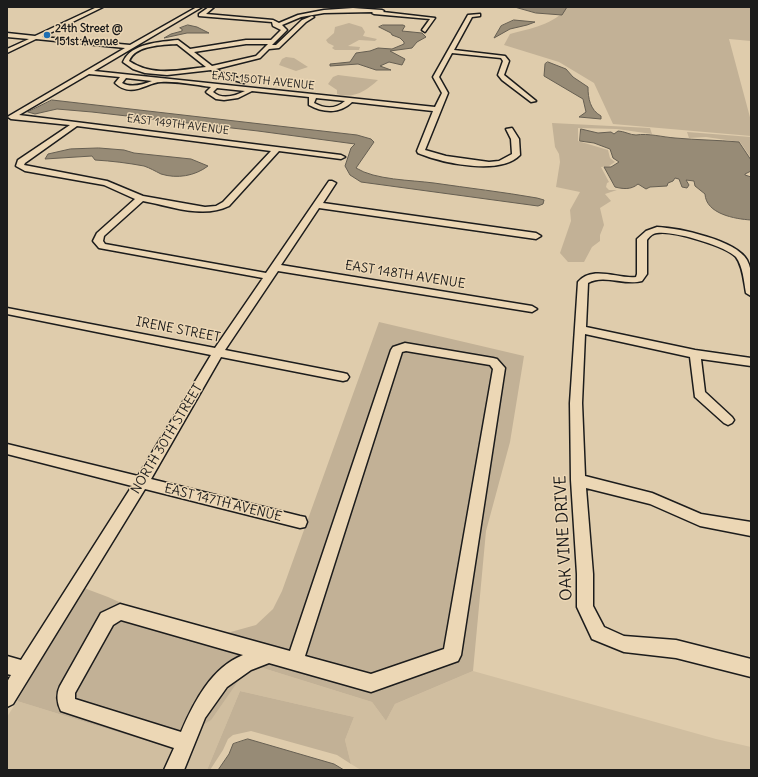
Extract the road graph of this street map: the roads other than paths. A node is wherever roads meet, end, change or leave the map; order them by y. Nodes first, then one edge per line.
1 (101, 7) edge
2 (200, 7) edge
3 (212, 7) edge
4 (368, 7) edge
5 (382, 11) junction
6 (428, 12) dead end
7 (478, 15) dead end
8 (286, 16) dead end
9 (184, 19) junction
10 (198, 20) dead end
11 (273, 21) junction
12 (236, 23) junction
13 (229, 24) dead end
14 (279, 25) junction
15 (425, 30) dead end
16 (7, 35) edge
17 (36, 37) junction
18 (269, 45) junction
19 (130, 47) junction
20 (7, 51) edge
21 (190, 51) junction
22 (452, 51) junction
23 (210, 68) junction
24 (87, 72) junction
25 (124, 76) junction
26 (159, 80) junction
27 (188, 83) junction
28 (215, 86) junction
29 (292, 86) dead end
30 (300, 87) dead end
31 (308, 88) dead end
32 (250, 90) junction
33 (313, 96) junction
34 (350, 100) junction
35 (533, 101) dead end
36 (437, 109) junction
37 (10, 118) edge
38 (76, 124) junction
39 (510, 130) dead end
40 (277, 149) junction
41 (341, 158) dead end
42 (332, 183) dead end
43 (141, 198) junction
44 (317, 205) junction
45 (536, 236) dead end
46 (271, 271) junction
47 (751, 293) edge
48 (532, 309) dead end
49 (7, 311) edge
50 (579, 329) junction
51 (218, 352) junction
52 (695, 354) junction
53 (751, 362) edge
54 (343, 377) dead end
55 (728, 420) dead end
56 (7, 449) edge
57 (578, 480) junction
58 (141, 483) junction
59 (300, 522) dead end
60 (751, 529) edge
61 (269, 654) junction
62 (295, 661) junction
63 (7, 665) edge
64 (751, 668) edge
65 (24, 670) junction
66 (7, 698) edge
67 (186, 743) junction
68 (174, 770) edge

1 - 17 street
2 - 9 street
3 - 11 street
4 - 5 street
5 - 6 street
5 - 14 street
5 - 15 street
5 - 18 street
7 - 22 street
8 - 11 street
9 - 12 street
9 - 19 street
10 - 12 street
11 - 14 street
12 - 13 street
12 - 14 street
14 - 18 street
16 - 17 street
17 - 19 street
17 - 20 street
18 - 21 street
18 - 23 street
19 - 24 street
21 - 23 street
21 - 23 street
22 - 35 street
22 - 36 street
23 - 27 street
23 - 29 street
24 - 25 street, EAST 150TH AVENUE
24 - 37 street
25 - 26 street, EAST 150TH AVENUE
25 - 26 street
26 - 27 street, EAST 150TH AVENUE
27 - 28 street, EAST 150TH AVENUE
28 - 32 street, EAST 150TH AVENUE
28 - 32 street
30 - 31 street
32 - 33 street, EAST 150TH AVENUE
33 - 34 street, EAST 150TH AVENUE
33 - 34 street
34 - 36 street, EAST 150TH AVENUE
36 - 39 street
37 - 38 street, EAST 149TH AVENUE
38 - 40 street, EAST 149TH AVENUE
38 - 43 street
40 - 41 street, EAST 149TH AVENUE
40 - 43 street
42 - 44 street, NORTH 30TH STREET
43 - 46 street, EAST 148TH AVENUE
44 - 45 street
44 - 46 street, NORTH 30TH STREET
46 - 48 street, EAST 148TH AVENUE
46 - 51 street, NORTH 30TH STREET
47 - 50 street, OAK VINE DRIVE
49 - 51 street, IRENE STREET
50 - 52 street
50 - 57 street, OAK VINE DRIVE
51 - 54 street, IRENE STREET
51 - 58 street, NORTH 30TH STREET
52 - 53 street
52 - 55 street
56 - 58 street, EAST 147TH AVENUE
57 - 60 street
57 - 64 street, OAK VINE DRIVE
58 - 59 street, EAST 147TH AVENUE
58 - 65 street, NORTH 30TH STREET
61 - 62 street
61 - 67 street
61 - 67 street
62 - 62 street
63 - 65 street
65 - 66 street, NORTH 30TH STREET
67 - 68 street

